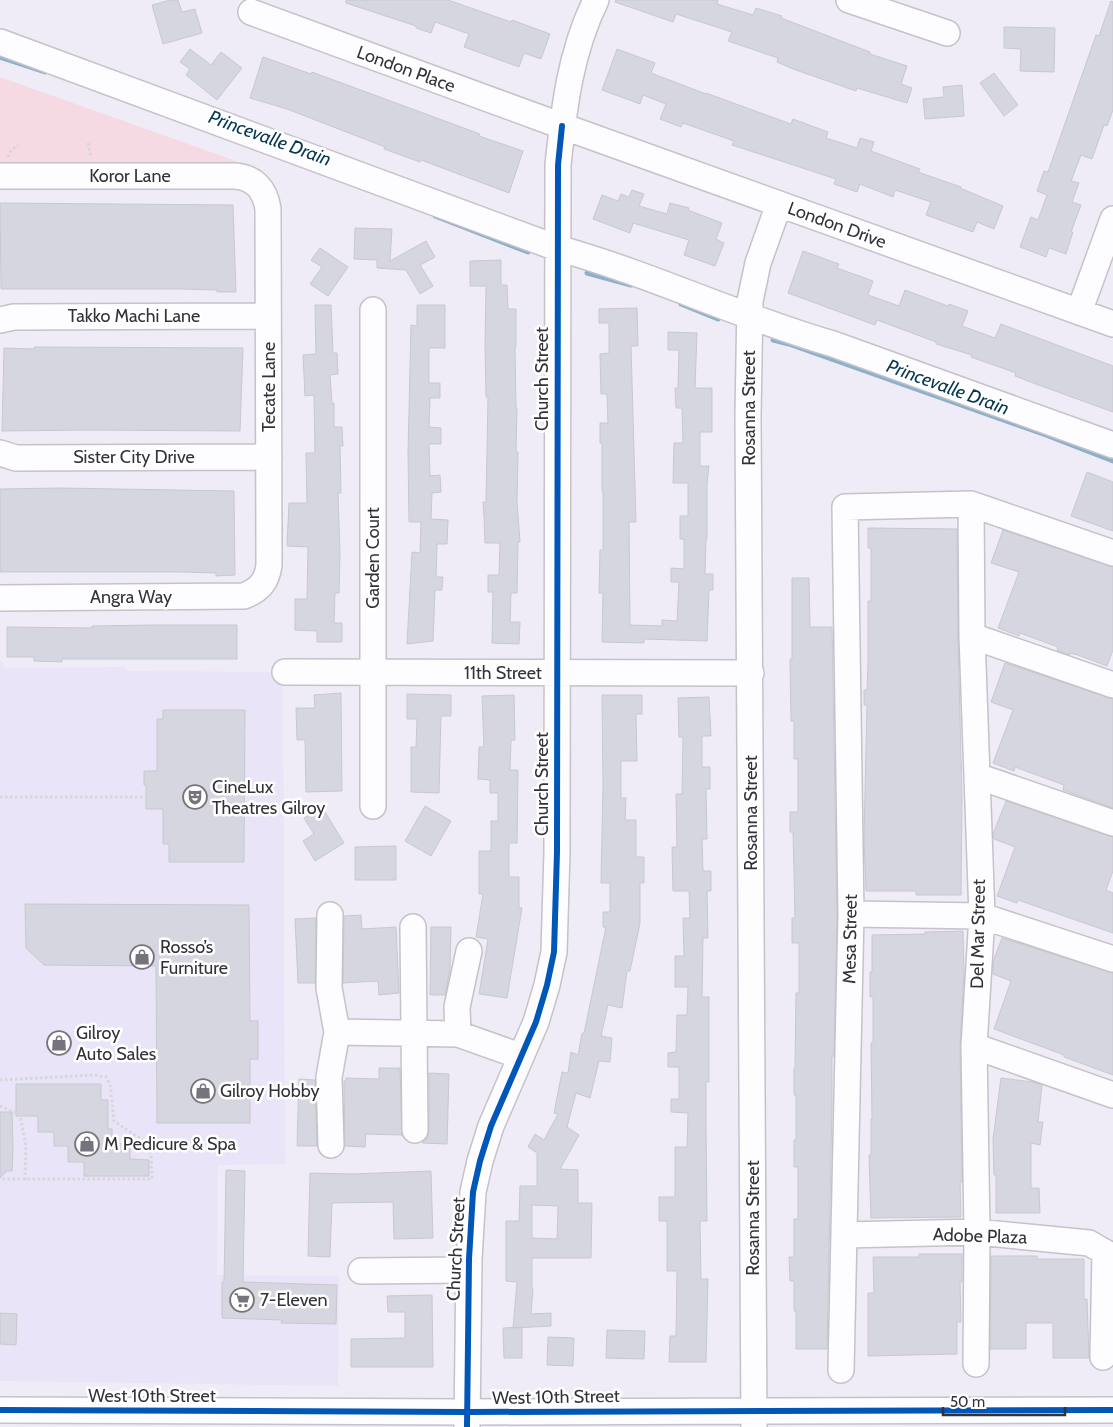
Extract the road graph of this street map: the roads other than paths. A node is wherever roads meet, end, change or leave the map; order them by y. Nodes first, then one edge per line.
1 (596, 0) edge
2 (849, 0) edge
3 (250, 12) dead end
4 (947, 33) dead end
5 (0, 42) edge
6 (562, 126) junction
7 (4, 168) edge
8 (258, 185) joint
9 (779, 204) junction
10 (1113, 219) edge
11 (557, 248) junction
12 (373, 310) dead end
13 (1079, 312) junction
14 (268, 316) junction
15 (750, 316) junction
16 (0, 320) edge
17 (1113, 324) edge
18 (1113, 445) edge
19 (0, 453) edge
20 (269, 457) junction
21 (971, 504) junction
22 (1113, 553) edge
23 (259, 588) joint
24 (0, 598) edge
25 (972, 636) junction
26 (285, 672) dead end
27 (373, 672) junction
28 (556, 673) junction
29 (751, 673) junction
30 (1113, 685) edge
31 (977, 776) junction
32 (373, 806) dead end
33 (1113, 823) edge
34 (851, 914) junction
35 (330, 915) dead end
36 (982, 916) junction
37 (413, 927) dead end
38 (469, 951) dead end
39 (1113, 959) edge
40 (337, 1032) junction
41 (414, 1033) junction
42 (458, 1034) junction
43 (974, 1046) junction
44 (520, 1056) junction
45 (1113, 1094) edge
46 (415, 1130) dead end
47 (331, 1145) dead end
48 (977, 1232) junction
49 (844, 1236) junction
50 (1109, 1254) edge
51 (469, 1270) junction
52 (361, 1271) dead end
53 (1103, 1357) dead end
54 (976, 1364) dead end
55 (841, 1370) dead end
56 (1113, 1410) edge
57 (14, 1416) edge
58 (188, 1419) edge
59 (754, 1419) edge
60 (890, 1419) edge
61 (1023, 1419) edge
62 (467, 1420) edge

1 - 6 street, Church Street
2 - 4 street
3 - 6 street, London Place
5 - 11 street
6 - 9 street, London Drive
6 - 11 street, Church Street
7 - 8 street, Koror Lane
8 - 14 street, Tecate Lane
9 - 13 street, London Drive
9 - 15 street, Rosanna Street
10 - 13 street
11 - 15 street
11 - 28 street, Church Street
12 - 27 street, Garden Court
13 - 17 street, London Drive
14 - 16 street, Takko Machi Lane
14 - 20 street, Tecate Lane
15 - 18 street
15 - 29 street, Rosanna Street
19 - 20 street, Sister City Drive
20 - 23 street, Tecate Lane
21 - 22 street
21 - 25 street, Del Mar Street
21 - 34 street, Mesa Street
23 - 24 street, Angra Way
25 - 30 street
25 - 31 street, Del Mar Street
26 - 27 street, 11th Street
27 - 28 street, 11th Street
27 - 32 street, Garden Court
28 - 29 street, 11th Street
28 - 44 street, Church Street
29 - 59 street, Rosanna Street
31 - 33 street
31 - 36 street, Del Mar Street
34 - 36 street
34 - 49 street, Mesa Street
35 - 40 street
36 - 39 street
36 - 43 street, Del Mar Street
37 - 41 street
38 - 42 street
40 - 41 street
40 - 47 street
41 - 42 street
41 - 46 street
42 - 44 street
43 - 45 street
43 - 48 street, Del Mar Street
44 - 51 street, Church Street
48 - 49 street, Adobe Plaza
48 - 50 street, Adobe Plaza
48 - 54 street, Del Mar Street
49 - 55 street, Mesa Street
50 - 53 street
51 - 52 street
51 - 62 street, Church Street
56 - 61 street, West 10th Street
57 - 58 street, West 10th Street
58 - 62 street, West 10th Street
59 - 60 street, West 10th Street
59 - 62 street, West 10th Street
60 - 61 street, West 10th Street

